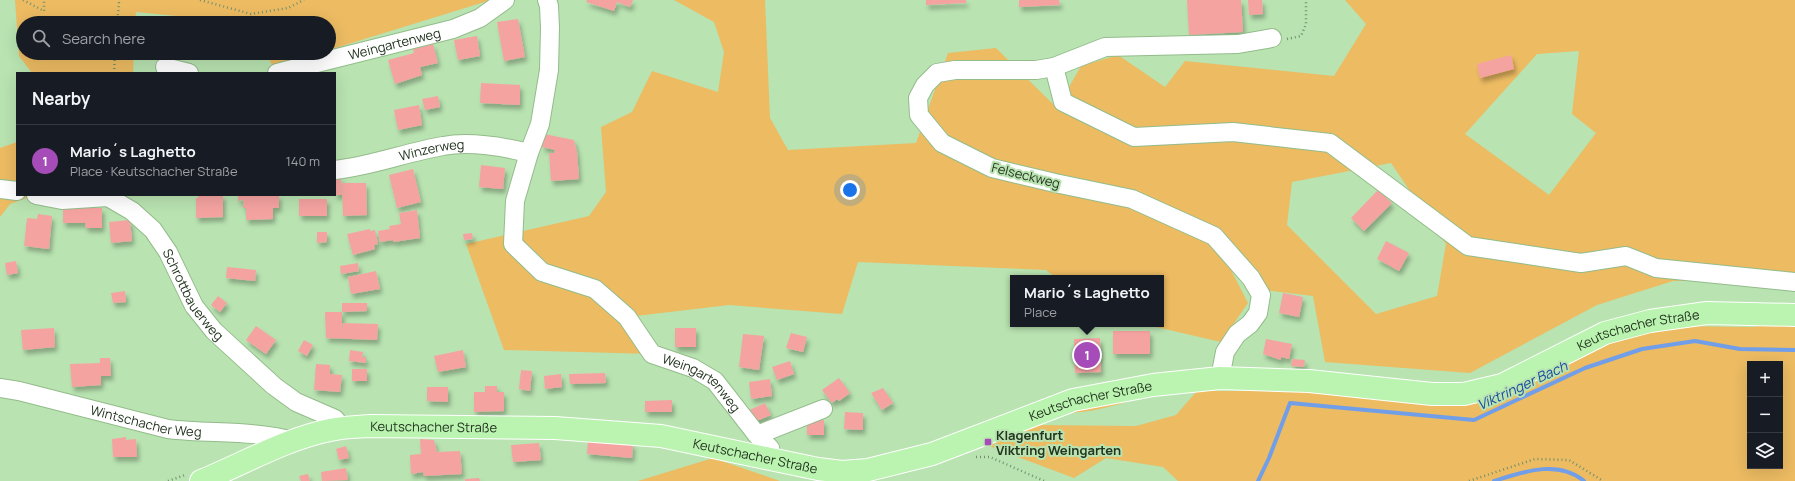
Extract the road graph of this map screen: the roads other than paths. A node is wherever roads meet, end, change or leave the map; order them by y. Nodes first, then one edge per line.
1 (505, 0) edge
2 (547, 0) edge
3 (1272, 38) road end
4 (336, 58) edge
5 (329, 60) edge
6 (165, 67) dead end
7 (1054, 67) junction
8 (186, 72) edge
9 (281, 72) edge
10 (529, 153) junction
11 (336, 170) edge
12 (0, 189) edge
13 (16, 191) edge
14 (41, 196) edge
15 (108, 196) edge
16 (1795, 282) edge
17 (1795, 315) edge
18 (1220, 378) junction
19 (0, 388) edge
20 (823, 408) dead end
21 (342, 428) junction
22 (757, 435) junction
23 (293, 441) junction
24 (766, 457) junction
25 (201, 481) edge

1 - 4 street, Weingartenweg
2 - 10 street, Weingartenweg
3 - 7 street, Felseckweg
5 - 9 street, Weingartenweg
6 - 8 street
7 - 16 street
7 - 18 street, Felseckweg
10 - 11 street, Winzerweg
10 - 22 street, Weingartenweg
12 - 13 street
14 - 15 street, Schrottbauerweg
15 - 21 street, Schrottbauerweg
17 - 18 main road, Keutschacher Straße
18 - 24 main road, Keutschacher Straße
19 - 23 street, Wintschacher Weg
20 - 22 street
21 - 23 main road, Keutschacher Straße
21 - 24 main road, Keutschacher Straße
22 - 24 street, Weingartenweg
23 - 25 main road, Keutschacher Straße

